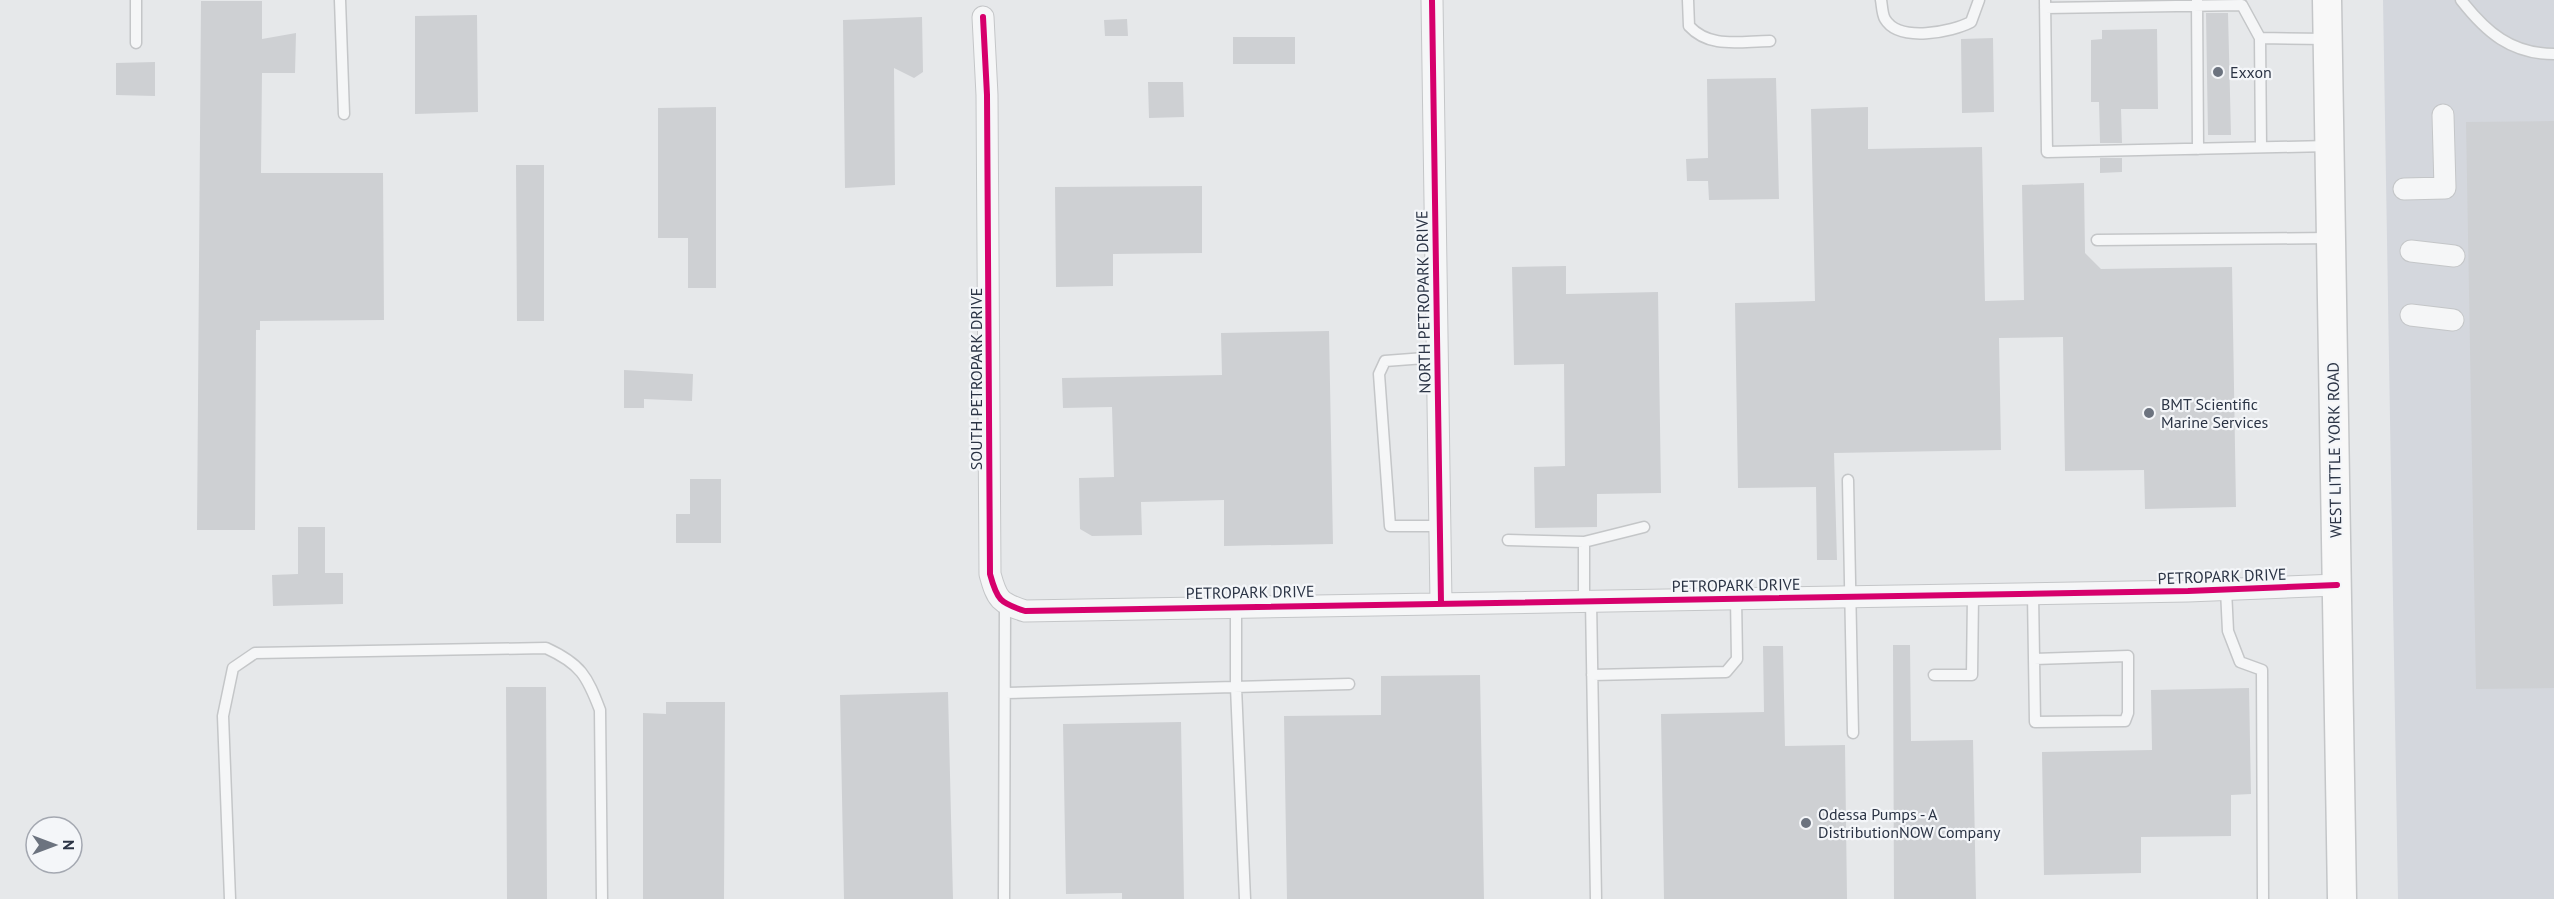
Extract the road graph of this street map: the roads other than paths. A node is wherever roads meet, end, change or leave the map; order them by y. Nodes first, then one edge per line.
1 (136, 0) edge
2 (340, 0) edge
3 (1432, 0) edge
4 (1688, 0) edge
5 (1881, 0) edge
6 (1979, 0) edge
7 (2327, 0) edge
8 (2461, 0) edge
9 (2197, 3) edge
10 (2045, 4) edge
11 (983, 17) dead end
12 (2260, 38) junction
13 (2327, 39) junction
14 (1770, 41) dead end
15 (136, 43) dead end
16 (2554, 54) edge
17 (344, 114) dead end
18 (2444, 115) dead end
19 (2329, 146) junction
20 (2261, 147) junction
21 (2198, 149) junction
22 (2404, 189) dead end
23 (2331, 238) junction
24 (2097, 240) dead end
25 (2411, 251) dead end
26 (2454, 256) dead end
27 (2411, 315) dead end
28 (2453, 320) dead end
29 (1438, 357) junction
30 (1848, 480) dead end
31 (1440, 526) junction
32 (1644, 527) dead end
33 (1508, 540) dead end
34 (1584, 542) junction
35 (2337, 585) junction
36 (2226, 590) junction
37 (2033, 594) junction
38 (1973, 595) junction
39 (1850, 597) junction
40 (1736, 598) junction
41 (1588, 600) junction
42 (1441, 603) junction
43 (1005, 605) junction
44 (1236, 606) junction
45 (2034, 659) junction
46 (1593, 675) junction
47 (1934, 675) dead end
48 (1349, 684) dead end
49 (1236, 687) junction
50 (1005, 693) junction
51 (1853, 733) dead end
52 (230, 899) edge
53 (602, 899) edge
54 (1004, 899) edge
55 (1245, 899) edge
56 (1596, 899) edge
57 (2263, 899) edge
58 (2342, 899) edge

1 - 15 lane
2 - 17 lane
3 - 29 street, NORTH PETROPARK DRIVE
4 - 14 lane
5 - 6 lane
7 - 13 main road, WEST LITTLE YORK ROAD
8 - 16 lane
9 - 10 lane
9 - 12 lane
9 - 21 lane
10 - 21 lane
11 - 43 street, SOUTH PETROPARK DRIVE
12 - 13 lane
12 - 20 lane
13 - 19 main road, WEST LITTLE YORK ROAD
18 - 22 street
19 - 20 lane
19 - 23 main road, WEST LITTLE YORK ROAD
20 - 21 lane
23 - 24 lane
23 - 35 main road, WEST LITTLE YORK ROAD
25 - 26 street
27 - 28 street
29 - 31 street, NORTH PETROPARK DRIVE
29 - 31 lane
30 - 39 lane
31 - 42 street, NORTH PETROPARK DRIVE
32 - 34 lane
33 - 34 lane
34 - 41 lane
35 - 36 street, PETROPARK DRIVE
35 - 58 main road, WEST LITTLE YORK ROAD
36 - 37 street, PETROPARK DRIVE
36 - 57 lane
37 - 38 street, PETROPARK DRIVE
37 - 45 lane
38 - 39 street, PETROPARK DRIVE
38 - 47 lane
39 - 40 street, PETROPARK DRIVE
39 - 51 lane
40 - 41 street, PETROPARK DRIVE
40 - 46 lane
41 - 42 street, PETROPARK DRIVE
41 - 46 lane
42 - 44 street, PETROPARK DRIVE
43 - 44 street, PETROPARK DRIVE
43 - 50 lane
44 - 49 lane
45 - 45 lane
46 - 56 lane
48 - 49 lane
49 - 50 lane
49 - 55 lane
50 - 54 lane
52 - 53 lane

